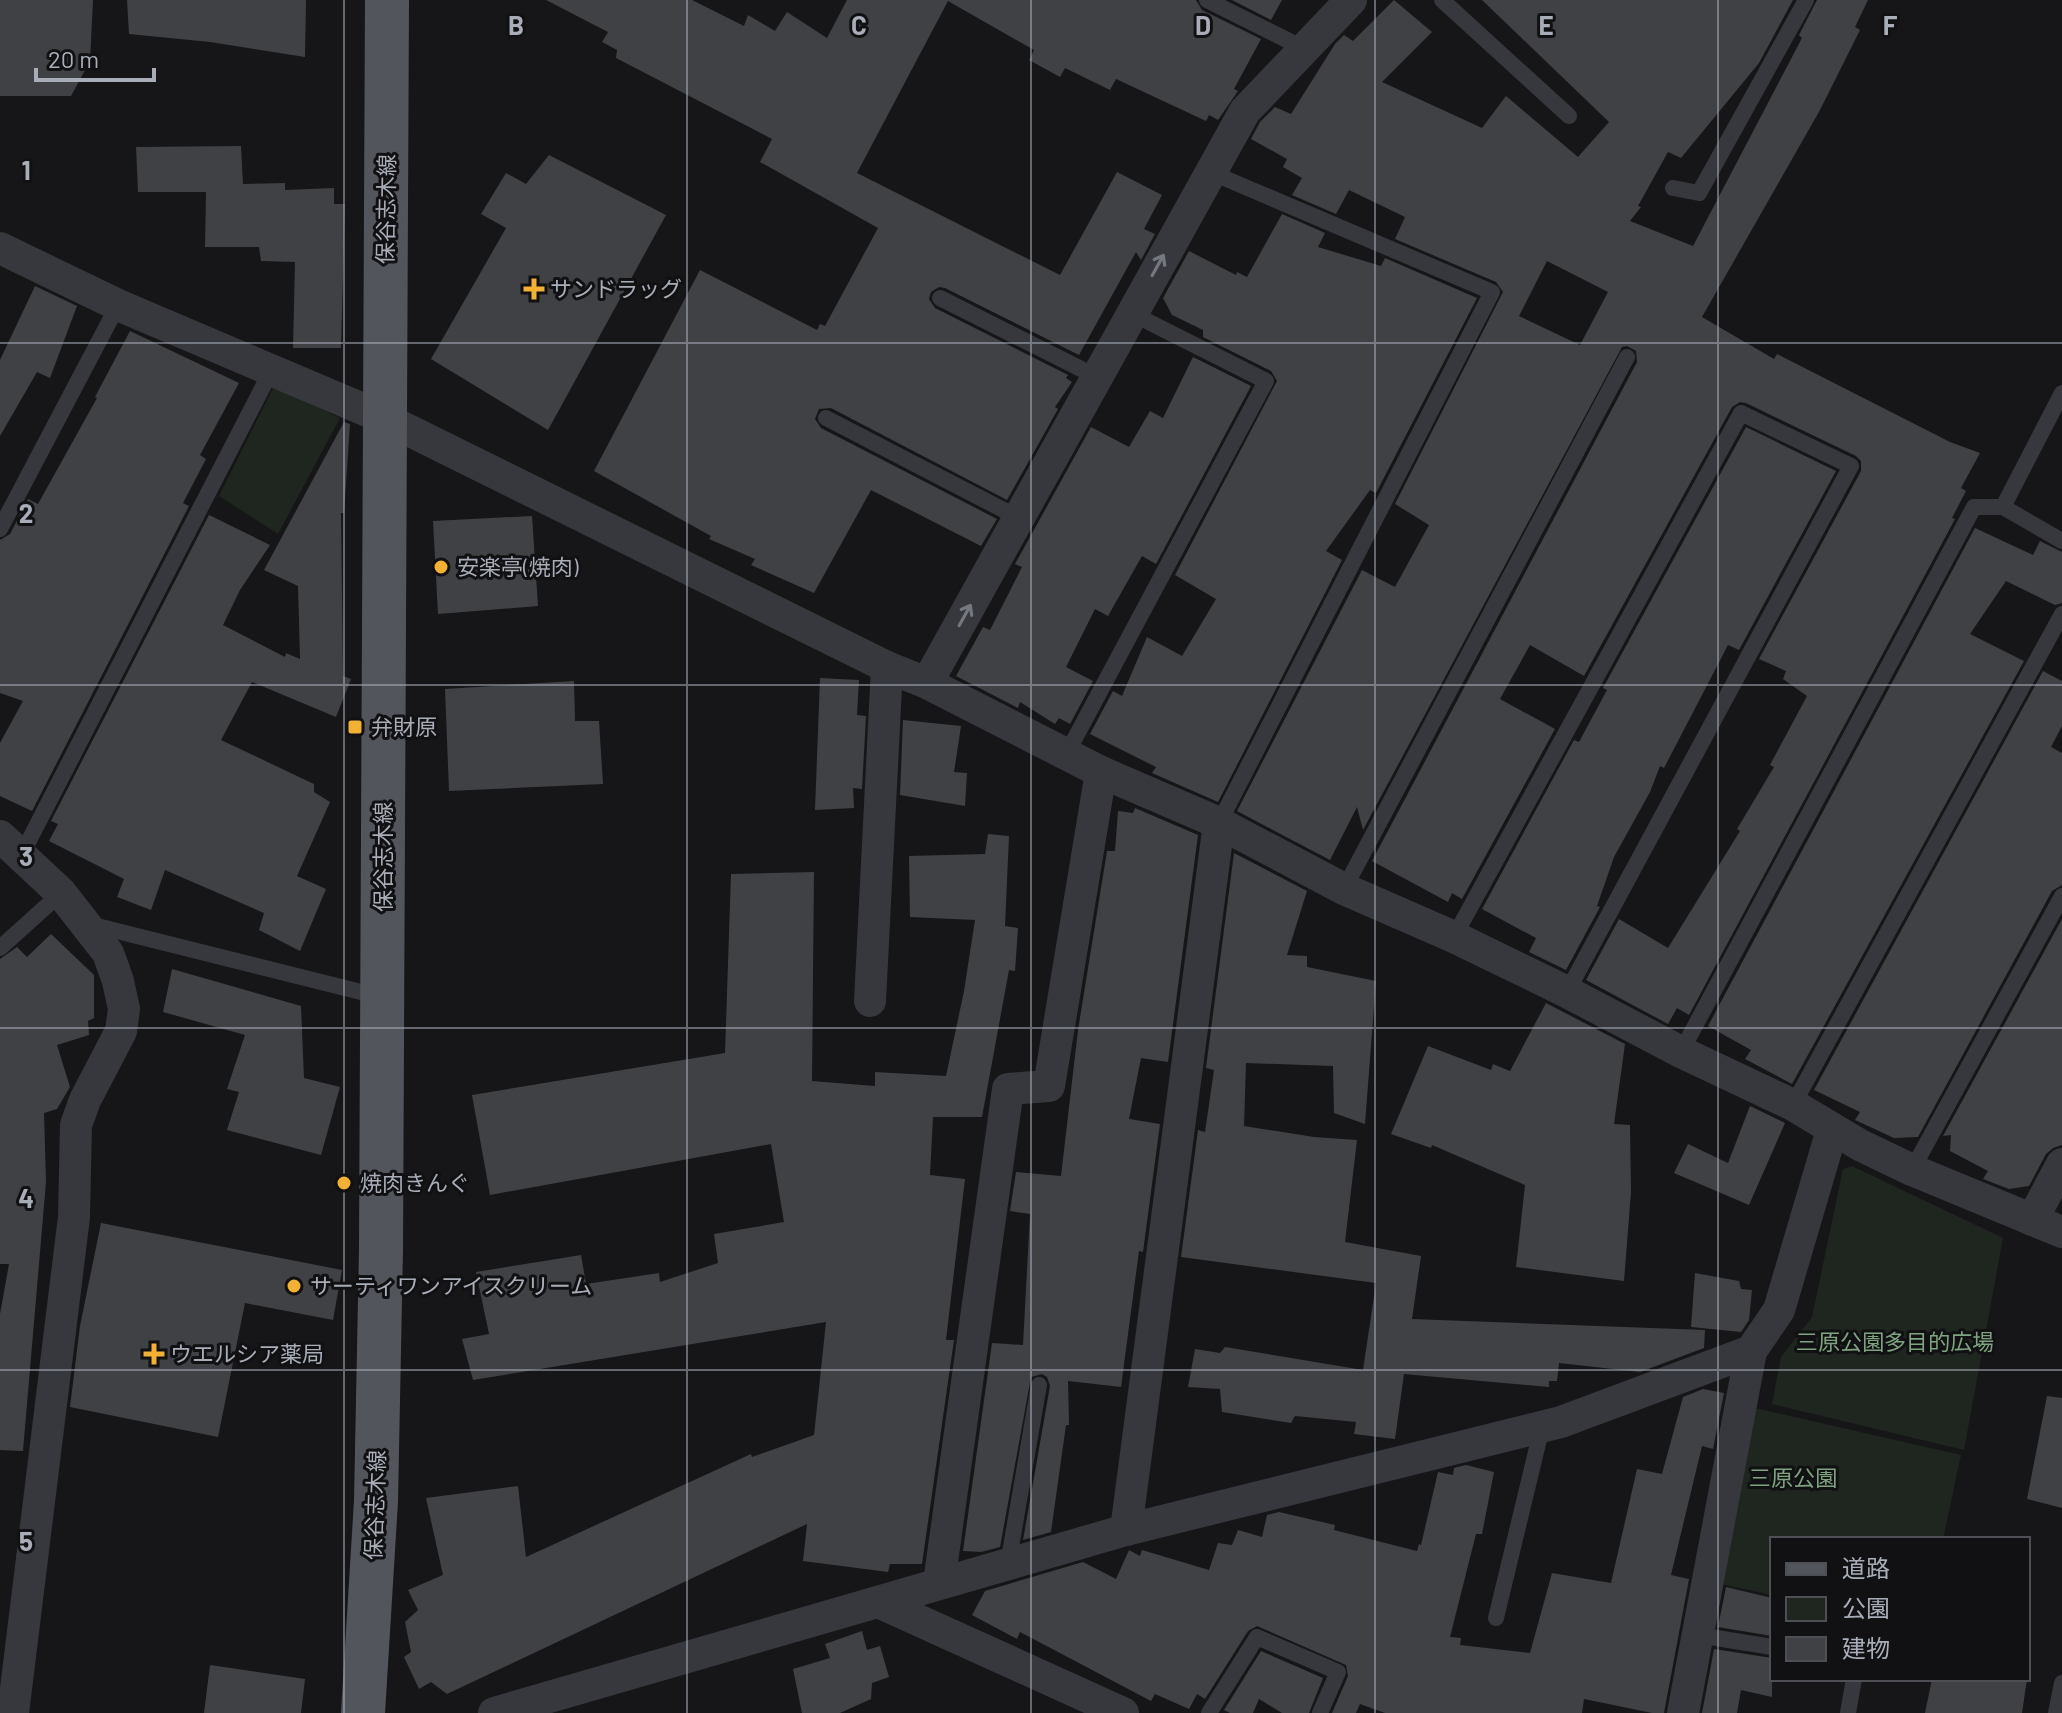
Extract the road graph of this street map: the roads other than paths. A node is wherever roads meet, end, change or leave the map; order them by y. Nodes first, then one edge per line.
1 (387, 0) edge
2 (1207, 0) edge
3 (1351, 0) edge
4 (1442, 0) edge
5 (1806, 0) edge
6 (1303, 48) junction
7 (1569, 116) dead end
8 (1210, 172) junction
9 (1673, 188) dead end
10 (0, 248) edge
11 (940, 298) dead end
12 (118, 305) junction
13 (1131, 313) junction
14 (1627, 357) dead end
15 (271, 371) junction
16 (1097, 377) junction
17 (2062, 393) edge
18 (384, 418) junction
19 (826, 418) dead end
20 (2003, 507) junction
21 (1019, 518) junction
22 (0, 529) edge
23 (2062, 541) edge
24 (2062, 614) edge
25 (887, 667) junction
26 (927, 683) junction
27 (1066, 755) junction
28 (1101, 772) junction
29 (1219, 823) junction
30 (11, 845) edge
31 (1344, 889) junction
32 (61, 893) junction
33 (2062, 896) edge
34 (88, 924) junction
35 (1454, 937) junction
36 (0, 948) edge
37 (1567, 992) junction
38 (382, 997) junction
39 (870, 1001) dead end
40 (1681, 1052) junction
41 (1793, 1105) junction
42 (1832, 1130) junction
43 (2062, 1164) edge
44 (1912, 1170) junction
45 (2032, 1220) junction
46 (2062, 1232) edge
47 (1751, 1351) junction
48 (1039, 1385) dead end
49 (1542, 1427) junction
50 (1126, 1530) junction
51 (1008, 1564) junction
52 (939, 1583) junction
53 (878, 1602) junction
54 (1496, 1618) dead end
55 (1698, 1635) junction
56 (1770, 1647) edge
57 (1854, 1681) edge
58 (2062, 1683) edge
59 (13, 1713) edge
60 (363, 1713) edge
61 (494, 1713) edge
62 (1123, 1713) edge
63 (1209, 1713) edge
64 (1320, 1713) edge
65 (1683, 1713) edge
66 (1848, 1713) edge
67 (2056, 1713) edge

1 - 18 main road, 保谷志木線
2 - 6 lane
3 - 6 street
4 - 7 lane
5 - 9 lane
6 - 8 street
13 -> 8 street
8 - 29 lane
10 - 12 street
11 - 16 lane
12 - 15 street
12 - 22 lane
13 - 16 street
13 - 27 lane
14 - 31 lane
15 - 18 street
15 - 30 lane
16 - 21 street
17 - 20 lane
18 - 25 street
18 - 38 main road, 保谷志木線
19 - 21 lane
20 - 23 lane
20 - 40 lane
26 -> 21 street
24 - 41 lane
25 - 26 street
25 - 39 street
26 - 27 street
27 - 28 street
28 - 29 street
28 - 52 street
29 - 31 street
29 - 50 street
30 - 32 street
31 - 35 street
32 - 34 street
32 - 36 lane
33 - 44 lane
34 - 38 lane
34 - 59 street
35 - 37 street
35 - 37 lane
37 - 40 street
38 - 60 main road, 保谷志木線
40 - 41 street
41 - 42 street
42 - 44 street
42 - 47 street
43 - 45 street
44 - 45 street
45 - 46 street
47 - 49 street
47 - 55 street
48 - 51 lane
49 - 50 street
49 - 54 lane
50 - 51 street
51 - 52 street
52 - 53 street
53 - 61 street
53 - 62 street
55 - 56 lane
55 - 65 street
57 - 66 lane
58 - 67 lane
63 - 64 lane

